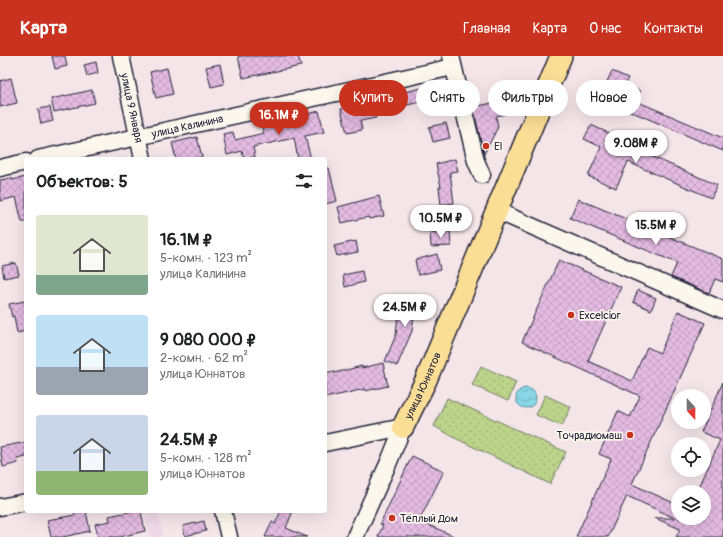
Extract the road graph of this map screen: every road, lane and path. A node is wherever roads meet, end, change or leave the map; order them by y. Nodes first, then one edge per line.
1 (121, 56) edge
2 (561, 56) edge
3 (452, 62) edge
4 (138, 137) junction
5 (47, 157) edge
6 (143, 157) edge
7 (24, 162) edge
8 (0, 168) edge
9 (482, 175) dead end
10 (497, 211) junction
11 (723, 310) edge
12 (403, 427) junction
13 (327, 443) edge
14 (24, 502) edge
15 (0, 507) edge
16 (223, 513) edge
17 (229, 537) edge
18 (355, 537) edge

1 - 4 street, улица 9 Января
2 - 10 main road, улица Юннатов
3 - 4 street, улица Калинина
3 - 9 street
4 - 5 street, улица Калинина
4 - 6 street, улица 9 Января
7 - 8 street
10 - 11 street
10 - 12 main road, улица Юннатов
12 - 13 street
12 - 18 street, улица Юннатов
14 - 15 street
16 - 17 street

